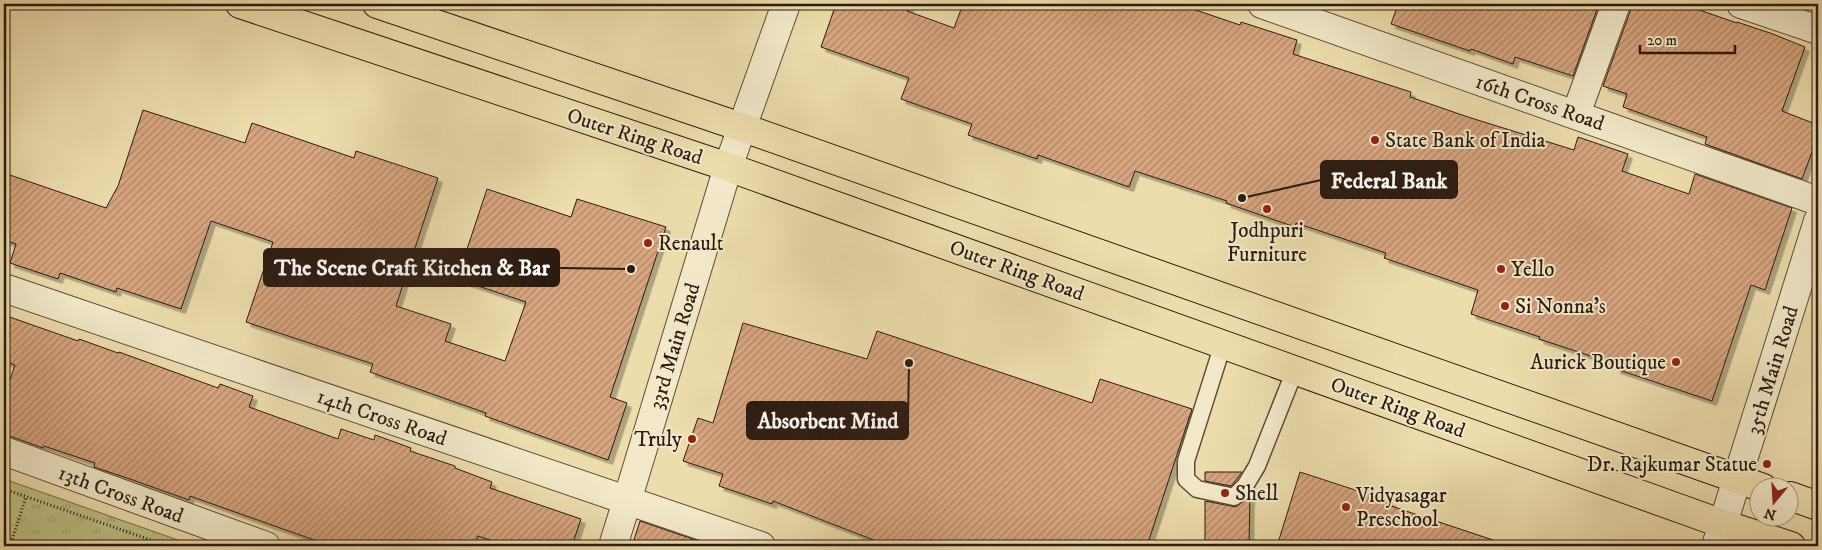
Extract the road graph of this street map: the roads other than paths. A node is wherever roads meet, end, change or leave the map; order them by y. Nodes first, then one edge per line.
1 (240, 4) edge
2 (377, 4) edge
3 (786, 4) edge
4 (1262, 4) edge
5 (1616, 4) edge
6 (1741, 4) edge
7 (1818, 30) edge
8 (1576, 114) junction
9 (742, 127) junction
10 (728, 167) junction
11 (1818, 201) edge
12 (1818, 222) edge
13 (4, 288) edge
14 (1223, 344) junction
15 (1295, 370) junction
16 (4, 452) edge
17 (1752, 478) edge
18 (1750, 484) edge
19 (627, 500) junction
20 (1800, 500) edge
21 (1818, 506) edge
22 (1719, 535) edge
23 (266, 546) edge
24 (613, 546) edge
25 (761, 546) edge
26 (1791, 546) edge

1 - 10 highway, Outer Ring Road
2 - 9 highway, Outer Ring Road
3 - 9 street, 33rd Main Road
4 - 8 street, 16th Cross Road
5 - 8 street
6 - 7 street
8 - 11 street, 16th Cross Road
9 - 10 street, 33rd Main Road
9 - 18 highway, Outer Ring Road
10 - 14 highway, Outer Ring Road
10 - 19 street, 33rd Main Road
12 - 17 street, 35th Main Road
13 - 19 street, 14th Cross Road
14 - 15 highway, Outer Ring Road
14 - 15 lane
15 - 22 highway, Outer Ring Road
16 - 23 street, 13th Cross Road
18 - 22 street, 35th Main Road
19 - 24 street, 33rd Main Road
19 - 25 street, 14th Cross Road
20 - 21 highway
22 - 26 highway, Outer Ring Road

